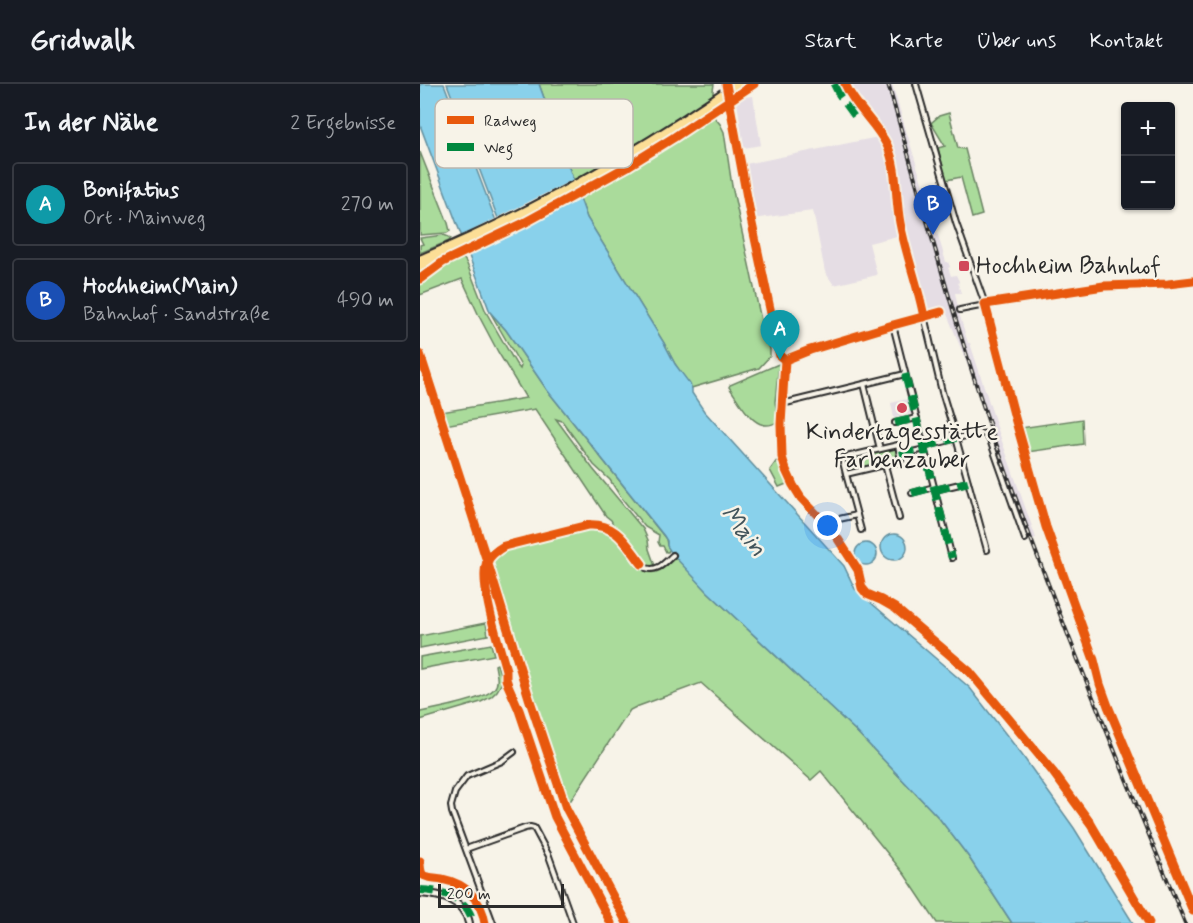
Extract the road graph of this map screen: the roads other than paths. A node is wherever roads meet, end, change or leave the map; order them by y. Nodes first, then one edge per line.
1 (737, 84) edge
2 (747, 84) edge
3 (845, 84) edge
4 (916, 84) edge
5 (633, 152) edge
6 (633, 158) edge
7 (606, 168) edge
8 (616, 168) edge
9 (453, 250) junction
10 (420, 260) edge
11 (420, 267) edge
12 (1193, 281) edge
13 (985, 304) junction
14 (960, 310) dead end
15 (924, 317) junction
16 (893, 325) junction
17 (906, 374) junction
18 (864, 384) junction
19 (782, 404) junction
20 (916, 418) junction
21 (1015, 418) dead end
22 (895, 423) dead end
23 (956, 438) junction
24 (924, 448) junction
25 (880, 449) junction
26 (900, 455) junction
27 (885, 465) junction
28 (846, 474) junction
29 (968, 482) junction
30 (935, 489) junction
31 (912, 493) dead end
32 (857, 514) junction
33 (898, 518) dead end
34 (839, 519) dead end
35 (861, 530) dead end
36 (1025, 539) dead end
37 (987, 550) dead end
38 (673, 555) dead end
39 (952, 558) dead end
40 (858, 570) dead end
41 (514, 752) dead end
42 (466, 849) junction
43 (420, 893) edge
44 (469, 923) edge
45 (493, 923) edge
46 (573, 923) edge
47 (627, 923) edge

1 - 5 highway
2 - 6 highway
3 - 15 street
4 - 13 street
7 - 9 highway
8 - 9 highway
9 - 10 highway
9 - 11 highway
12 - 13 street
13 - 14 street
13 - 21 street
15 - 16 street
15 - 23 street
16 - 17 street
16 - 19 street
17 - 18 street
17 - 20 street
18 - 19 street
18 - 25 street
19 - 40 street
20 - 22 street
20 - 24 street
23 - 24 street
23 - 29 street
23 - 36 street
24 - 26 street
24 - 30 street
25 - 26 street
25 - 28 street
26 - 27 street
27 - 28 street
27 - 33 street
28 - 32 street
29 - 30 street
29 - 37 street
30 - 31 street
30 - 39 street
32 - 34 street
32 - 35 street
38 - 47 street
41 - 42 street
42 - 45 street
42 - 46 street
43 - 44 street

